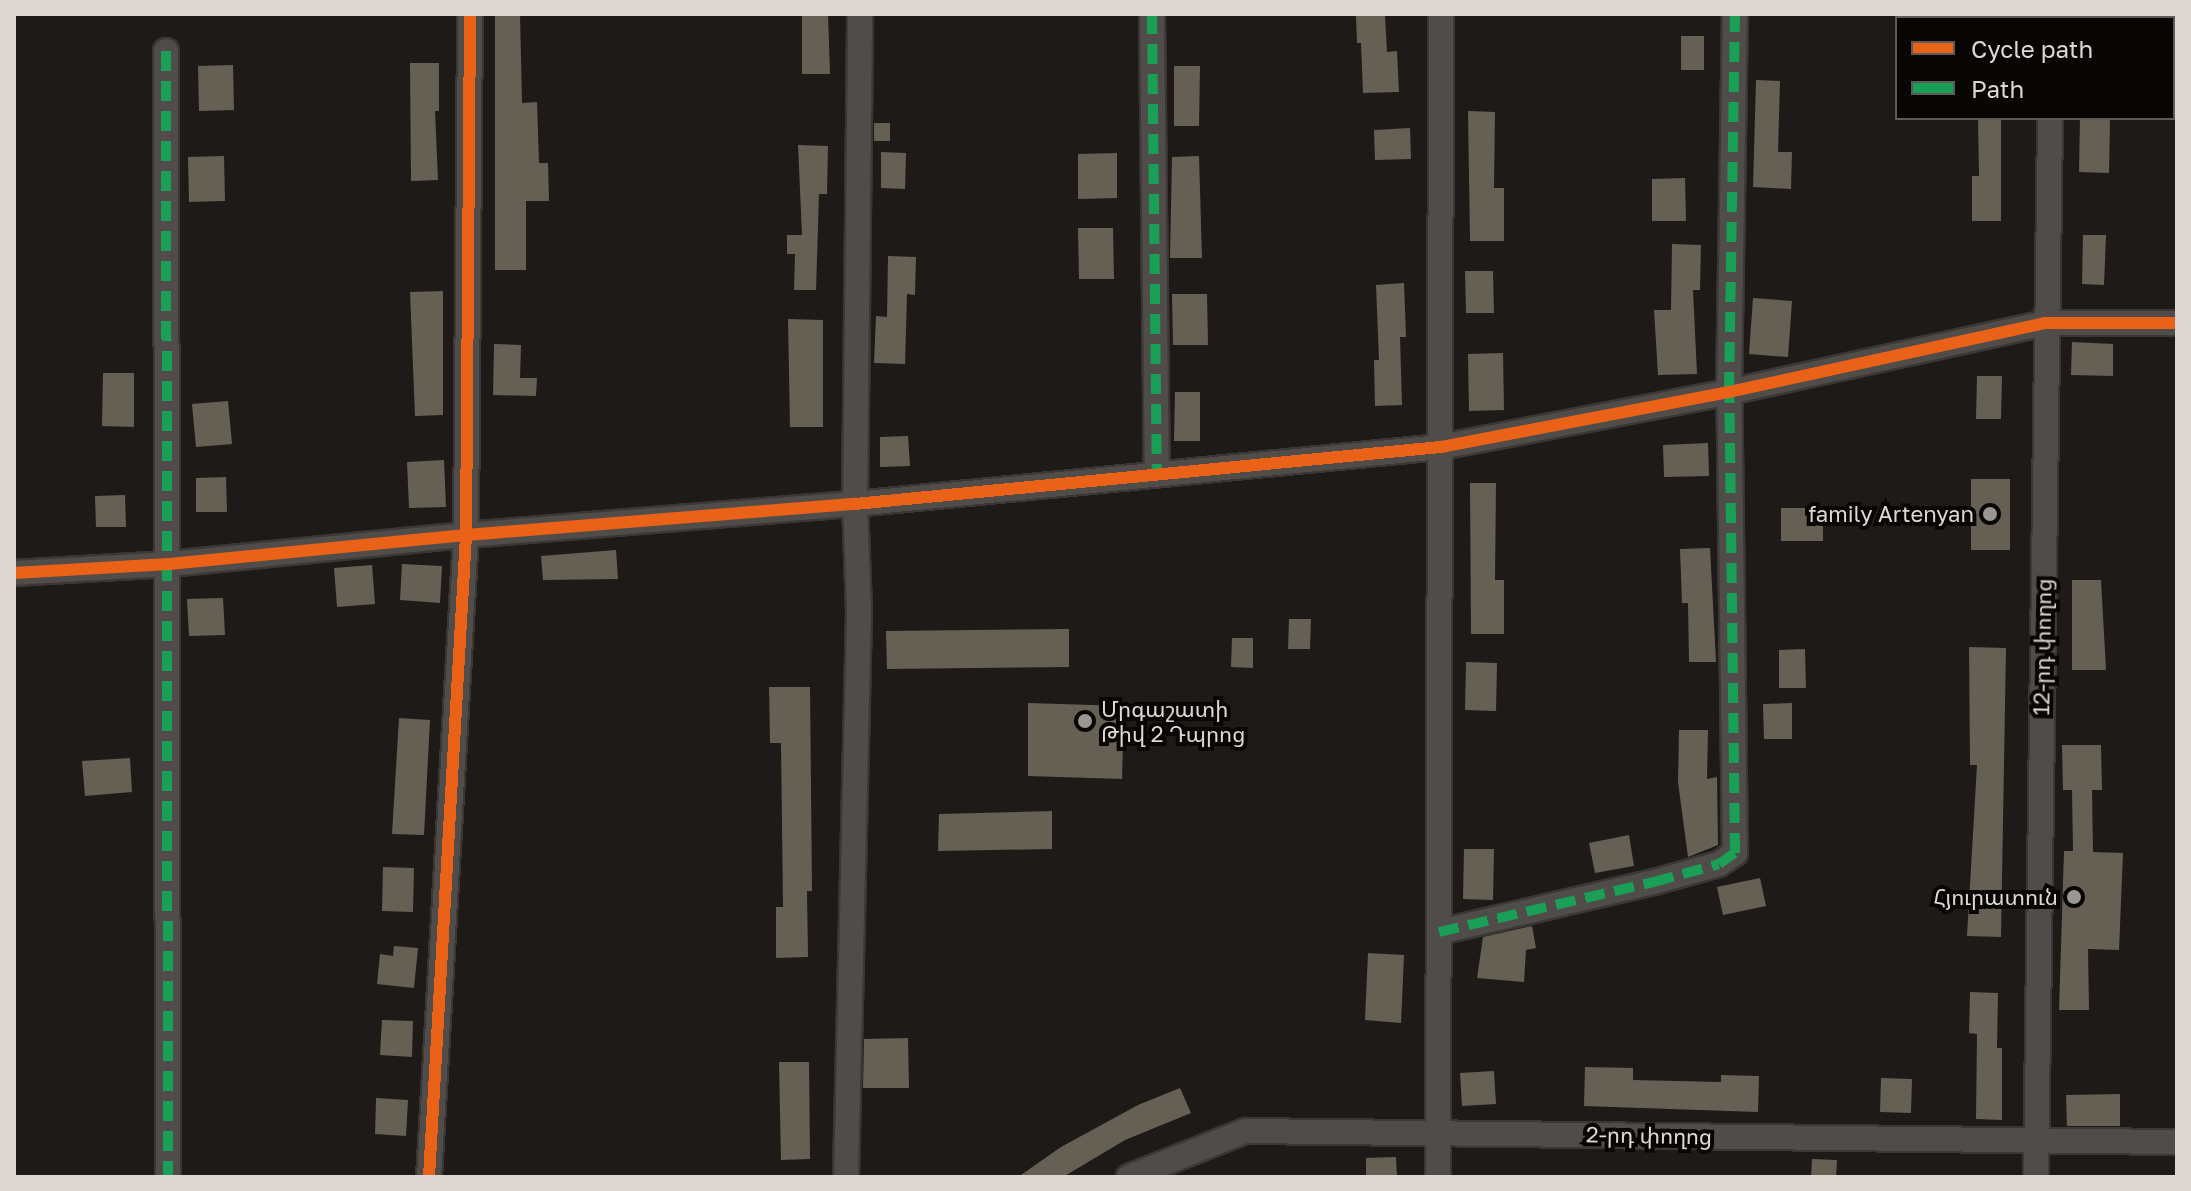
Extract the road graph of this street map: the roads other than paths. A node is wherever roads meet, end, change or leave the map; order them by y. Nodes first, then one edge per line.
1 (470, 14) edge
2 (860, 14) edge
3 (1152, 14) edge
4 (1441, 14) edge
5 (1735, 14) edge
6 (166, 51) dead end
7 (2050, 120) edge
8 (2045, 323) junction
9 (2177, 323) edge
10 (1729, 392) junction
11 (1441, 447) junction
12 (1157, 473) junction
13 (855, 504) junction
14 (466, 535) junction
15 (169, 564) junction
16 (14, 573) edge
17 (1439, 932) junction
18 (1440, 1132) junction
19 (2037, 1139) junction
20 (2177, 1142) edge
21 (168, 1177) edge
22 (429, 1177) edge
23 (846, 1177) edge
24 (1129, 1177) edge
25 (1438, 1177) edge
26 (2036, 1177) edge

1 - 14 street
2 - 13 street
3 - 12 street
4 - 11 street
5 - 10 street
6 - 15 street
7 - 8 street, 12-րդ փողոց
8 - 9 street
8 - 10 street
8 - 19 street, 12-րդ փողոց
10 - 11 street
10 - 17 street
11 - 12 street
11 - 17 street
12 - 13 street
13 - 14 street
13 - 23 street
14 - 15 street
14 - 22 street
15 - 16 street
15 - 21 street
17 - 18 street
18 - 19 street, 2-րդ փողոց
18 - 24 street, 2-րդ փողոց
18 - 25 street
19 - 20 street, 2-րդ փողոց
19 - 26 street, 12-րդ փողոց

